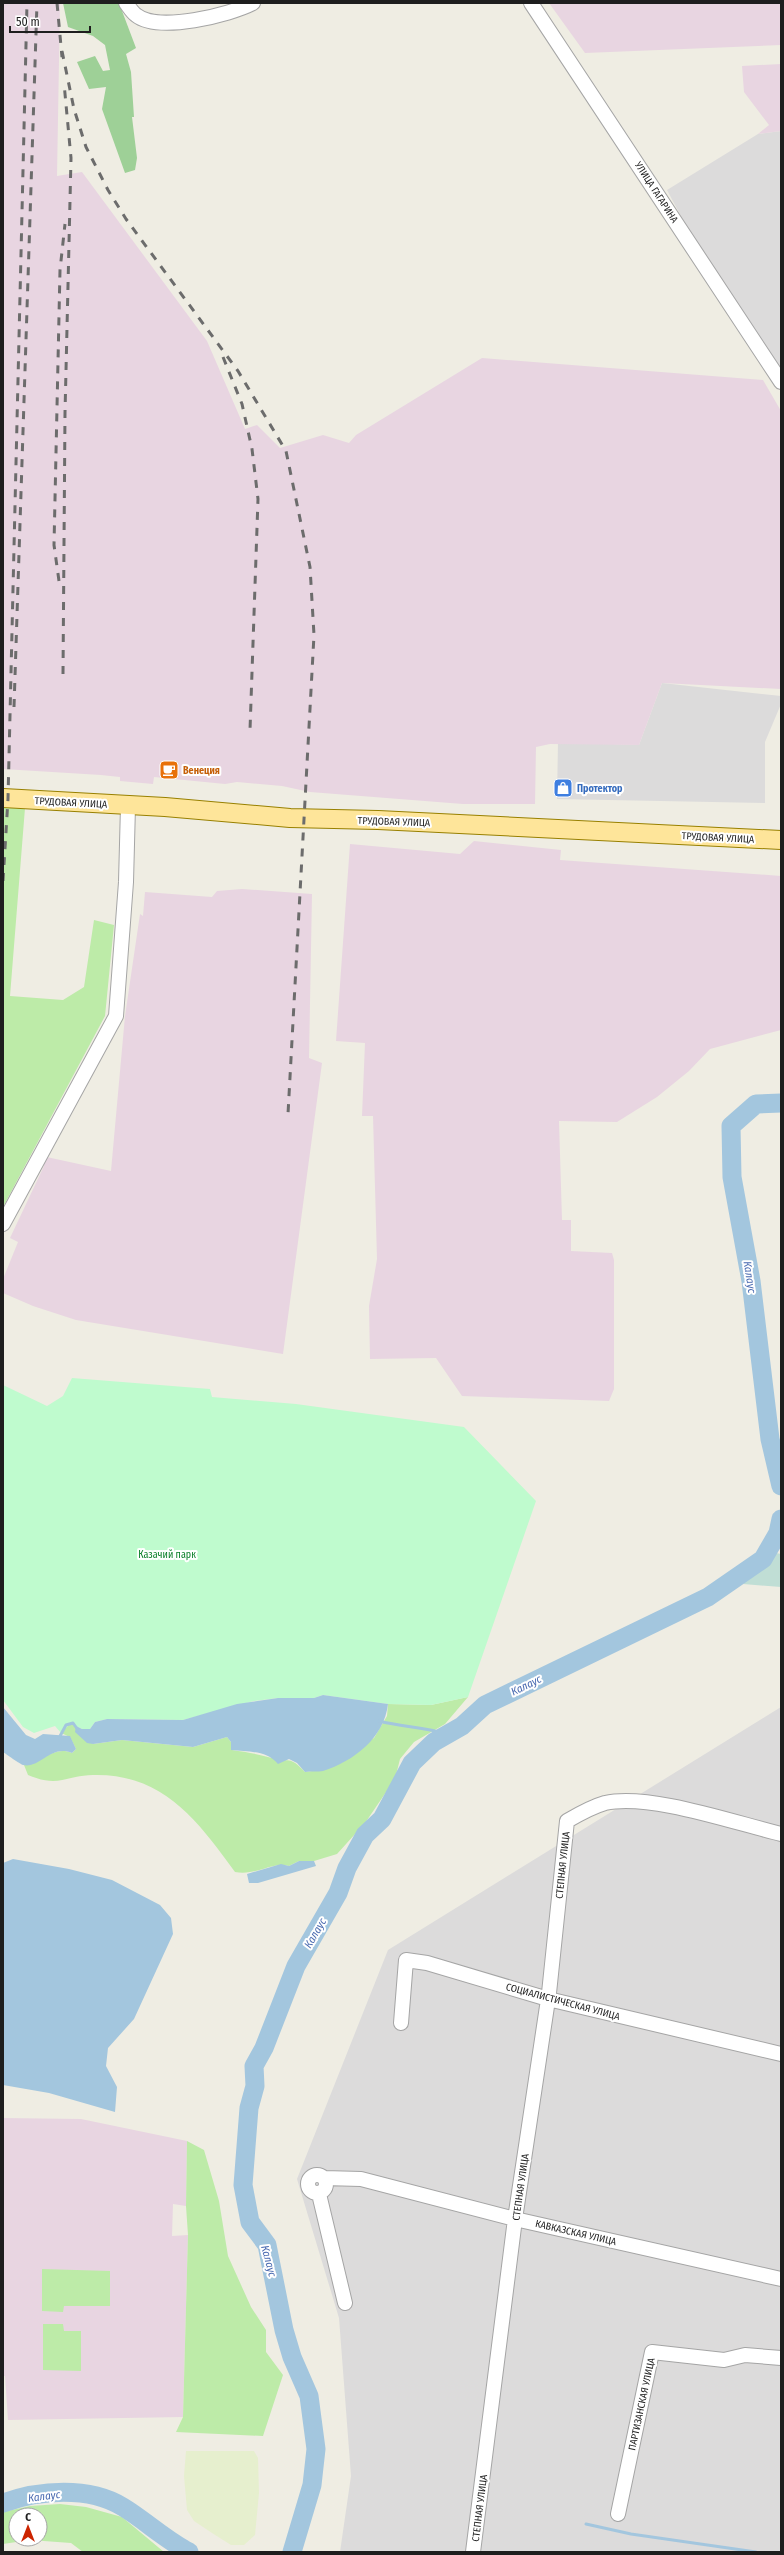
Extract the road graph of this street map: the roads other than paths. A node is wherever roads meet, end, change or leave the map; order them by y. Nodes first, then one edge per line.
1 (126, 3) edge
2 (253, 3) edge
3 (531, 3) edge
4 (781, 382) edge
5 (5, 799) edge
6 (128, 806) junction
7 (781, 840) edge
8 (3, 1224) edge
9 (781, 1834) edge
10 (548, 1999) junction
11 (401, 2023) dead end
12 (781, 2054) edge
13 (516, 2218) junction
14 (781, 2278) edge
15 (345, 2303) dead end
16 (781, 2358) edge
17 (618, 2514) dead end
18 (474, 2552) edge

1 - 2 street
3 - 4 street, УЛИЦА ГАГАРИНА
5 - 6 main road, ТРУДОВАЯ УЛИЦА
6 - 7 main road, ТРУДОВАЯ УЛИЦА
6 - 8 street
9 - 10 street, СТЕПНАЯ УЛИЦА
10 - 11 street, СОЦИАЛИСТИЧЕСКАЯ УЛИЦА
10 - 12 street, СОЦИАЛИСТИЧЕСКАЯ УЛИЦА
10 - 13 street, СТЕПНАЯ УЛИЦА
13 - 14 street, КАВКАЗСКАЯ УЛИЦА
13 - 15 street, КАВКАЗСКАЯ УЛИЦА
13 - 18 street, СТЕПНАЯ УЛИЦА
16 - 17 street, ПАРТИЗАНСКАЯ УЛИЦА

